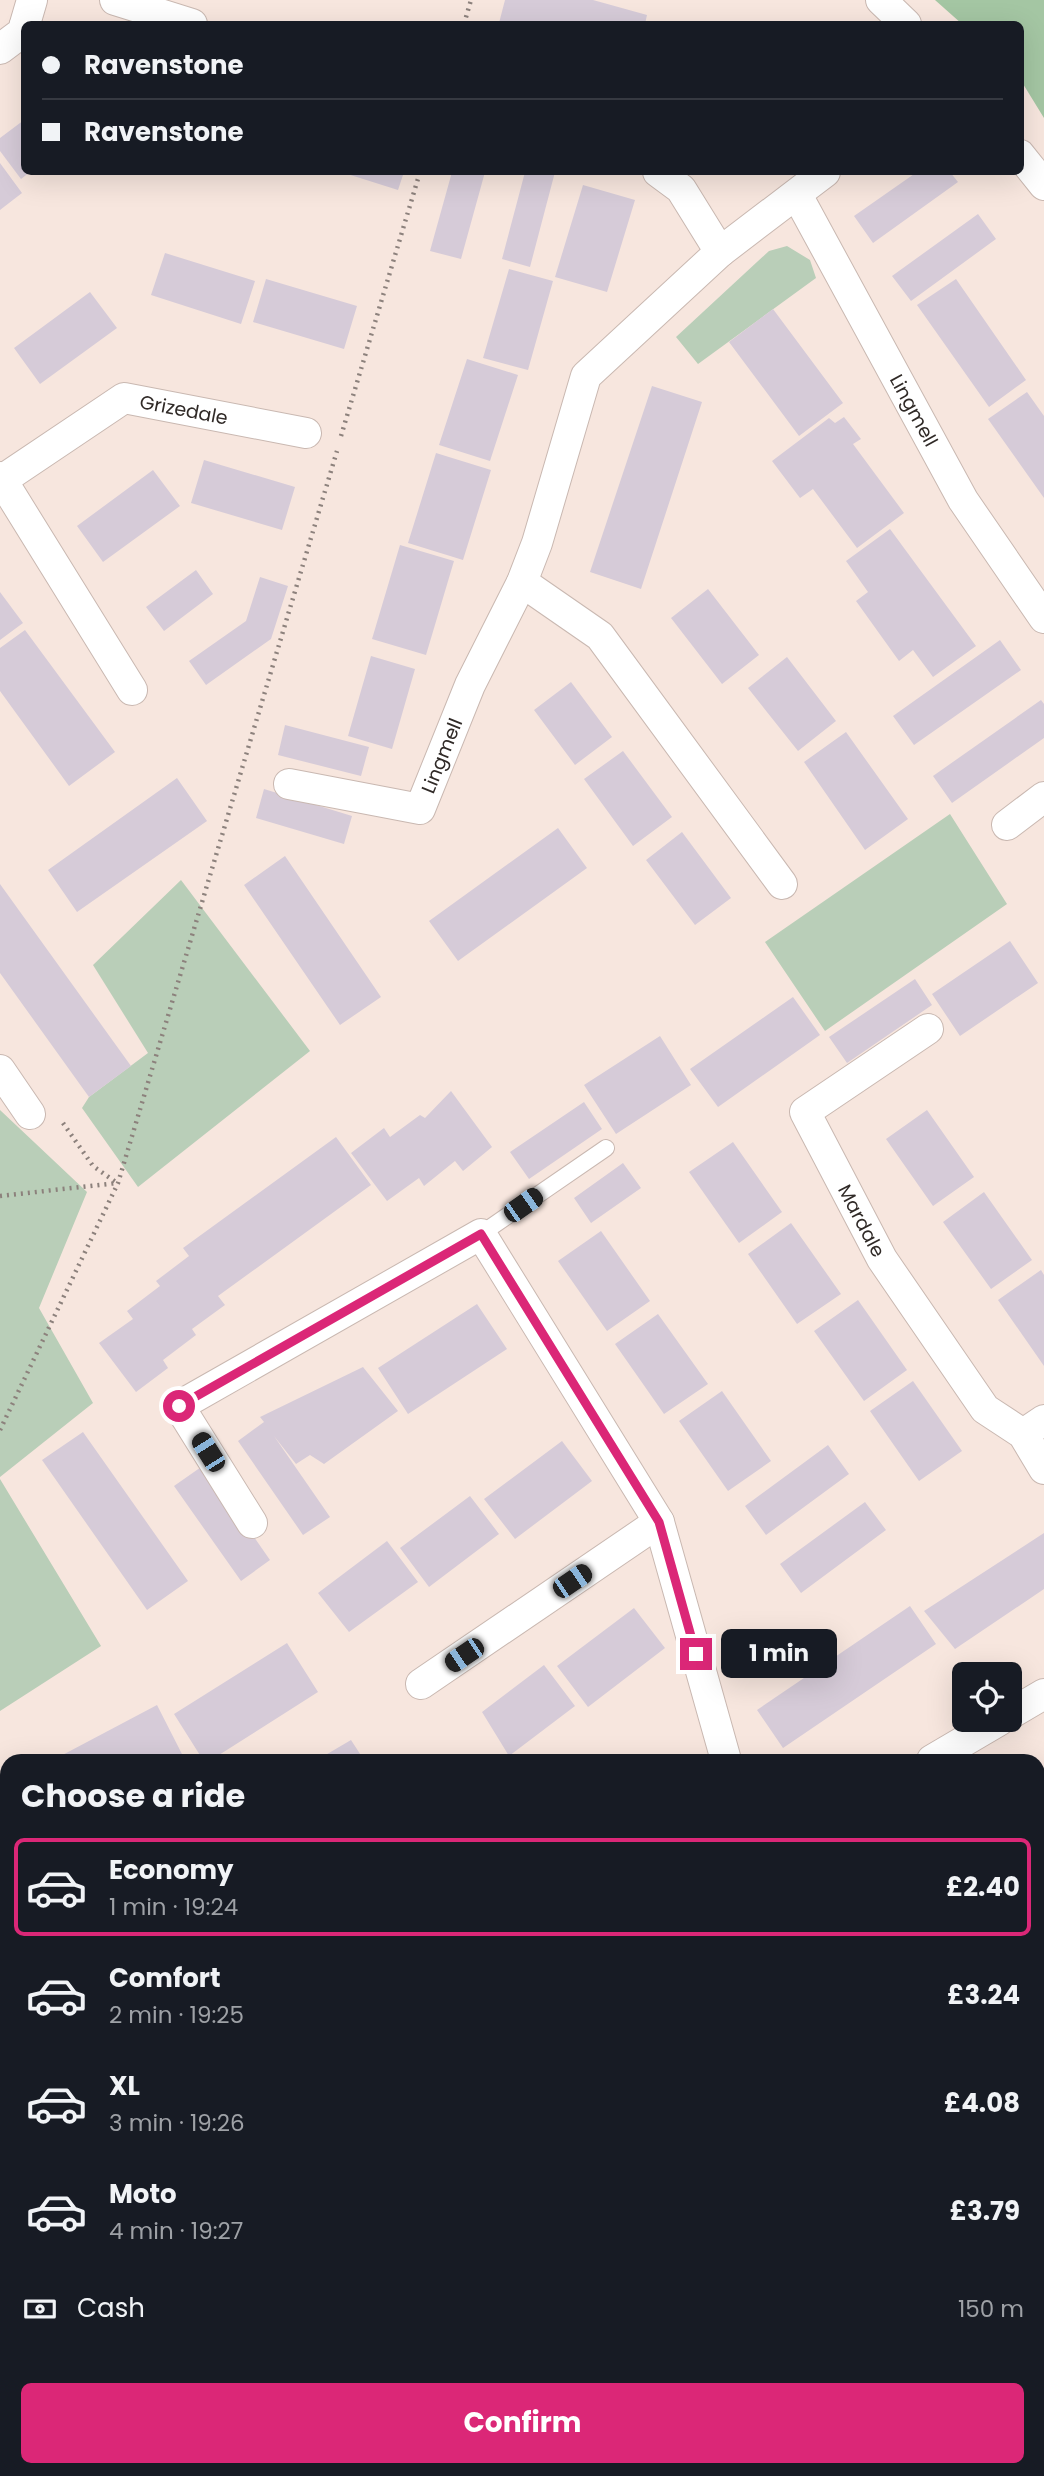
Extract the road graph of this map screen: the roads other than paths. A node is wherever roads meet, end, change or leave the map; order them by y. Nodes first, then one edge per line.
1 (32, 0) edge
2 (115, 0) edge
3 (881, 0) edge
4 (26, 21) edge
5 (182, 21) edge
6 (903, 21) edge
7 (21, 33) edge
8 (0, 49) edge
9 (1024, 160) edge
10 (662, 175) edge
11 (821, 175) edge
12 (1044, 185) edge
13 (797, 195) junction
14 (720, 253) junction
15 (306, 433) dead end
16 (1, 479) edge
17 (522, 582) junction
18 (1044, 618) edge
19 (132, 690) dead end
20 (289, 784) dead end
21 (1044, 797) edge
22 (1007, 825) dead end
23 (782, 884) dead end
24 (928, 1029) dead end
25 (0, 1070) edge
26 (30, 1114) road end
27 (606, 1148) dead end
28 (481, 1234) junction
29 (1034, 1427) edge
30 (1044, 1469) edge
31 (252, 1522) dead end
32 (659, 1522) junction
33 (421, 1684) dead end
34 (1044, 1694) edge
35 (1022, 1707) edge
36 (982, 1732) edge
37 (724, 1754) edge
38 (948, 1754) edge

1 - 4 street
2 - 5 street
3 - 6 street
7 - 8 street
9 - 12 street
10 - 14 street
11 - 13 street, Lingmell
13 - 14 street, Lingmell
13 - 18 street, Lingmell
14 - 17 street, Lingmell
15 - 16 street, Grizedale
16 - 19 street, Grizedale
17 - 20 street, Lingmell
17 - 23 street
21 - 22 street
24 - 29 street, Mardale
25 - 26 street
27 - 28 lane
28 - 31 street
28 - 32 street
29 - 30 street, Mardale
32 - 33 street
32 - 37 street
34 - 35 street
36 - 38 street

